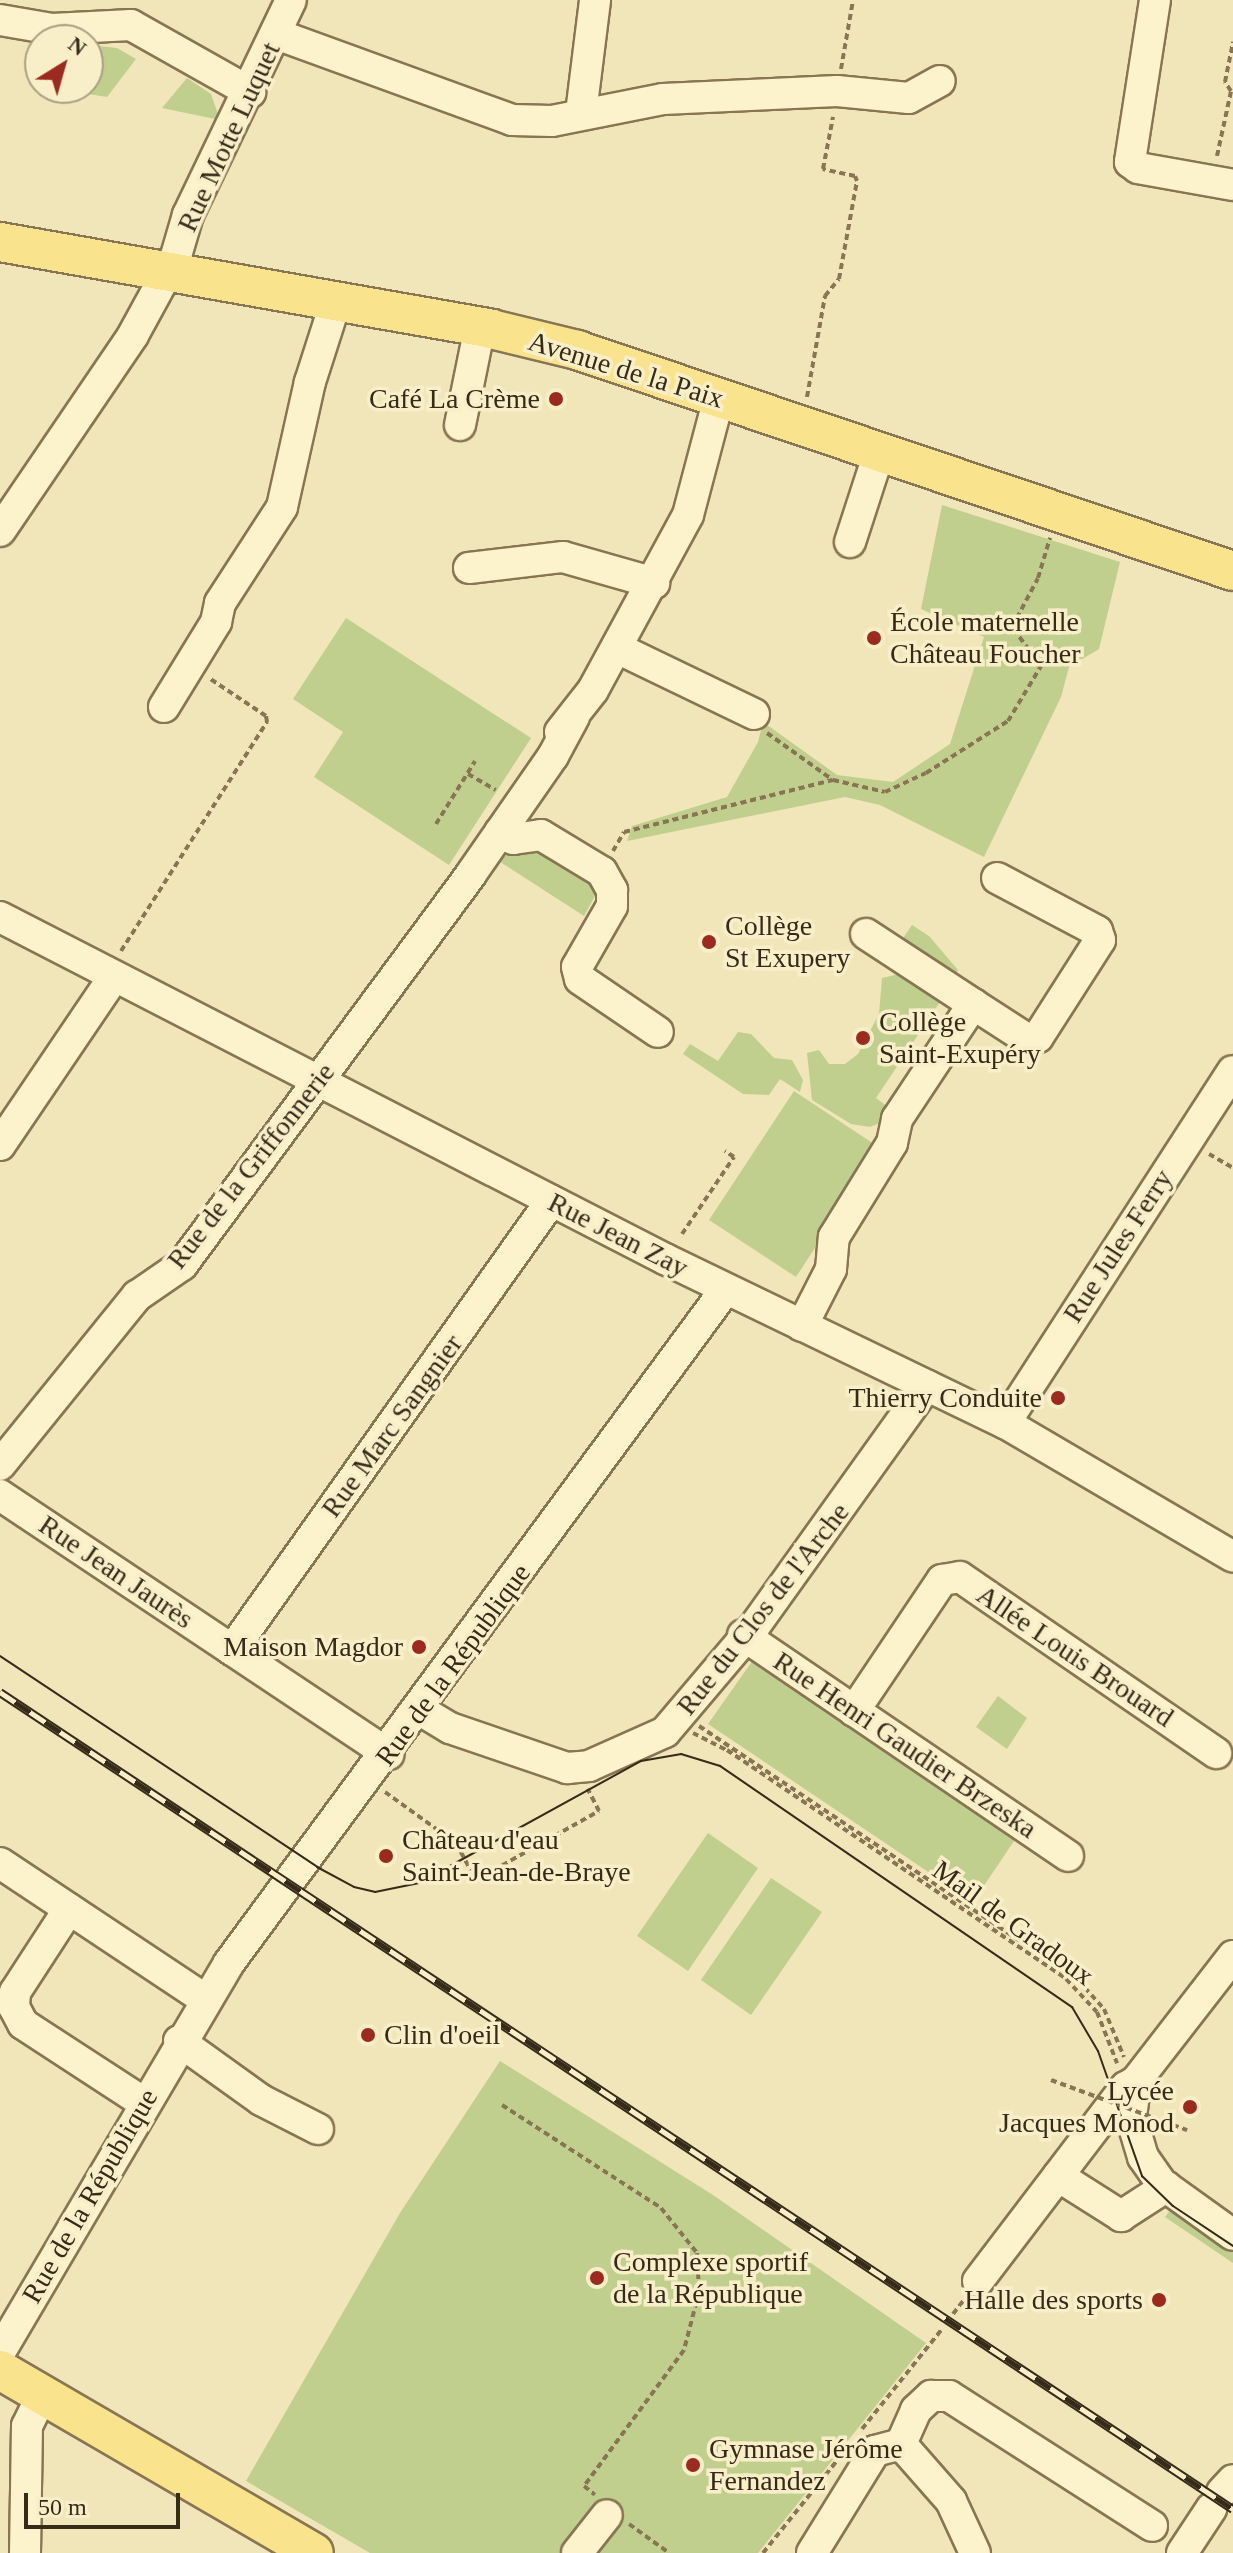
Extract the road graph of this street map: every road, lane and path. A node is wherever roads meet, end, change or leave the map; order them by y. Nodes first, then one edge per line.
1 (291, 0) edge
2 (595, 0) edge
3 (853, 0) edge
4 (1155, 0) edge
5 (135, 12) edge
6 (0, 20) edge
7 (276, 34) junction
8 (1233, 42) edge
9 (940, 81) dead end
10 (837, 91) junction
11 (250, 92) junction
12 (581, 113) junction
13 (1223, 183) edge
14 (0, 242) edge
15 (165, 273) junction
16 (336, 301) junction
17 (480, 327) junction
18 (719, 398) junction
19 (804, 410) dead end
20 (460, 425) dead end
21 (879, 453) junction
22 (1052, 528) dead end
23 (0, 531) edge
24 (850, 542) dead end
25 (469, 568) dead end
26 (1233, 571) edge
27 (654, 583) junction
28 (617, 648) junction
29 (190, 665) junction
30 (164, 707) dead end
31 (754, 714) joint
32 (574, 717) junction
33 (475, 761) dead end
34 (468, 774) junction
35 (833, 780) junction
36 (496, 790) dead end
37 (436, 824) dead end
38 (500, 832) junction
39 (629, 832) dead end
40 (997, 878) dead end
41 (455, 890) junction
42 (0, 917) edge
43 (866, 934) dead end
44 (115, 967) junction
45 (973, 1004) junction
46 (658, 1032) dead end
47 (1233, 1071) edge
48 (320, 1080) junction
49 (0, 1145) edge
50 (1196, 1146) dead end
51 (725, 1151) dead end
52 (1233, 1168) edge
53 (551, 1201) junction
54 (682, 1234) dead end
55 (726, 1289) junction
56 (802, 1326) junction
57 (927, 1385) junction
58 (1005, 1423) junction
59 (0, 1465) edge
60 (0, 1495) edge
61 (1233, 1557) edge
62 (743, 1635) junction
63 (232, 1650) junction
64 (420, 1710) junction
65 (854, 1711) junction
66 (685, 1720) junction
67 (1216, 1753) dead end
68 (388, 1754) junction
69 (579, 1777) dead end
70 (379, 1788) dead end
71 (1068, 1856) dead end
72 (0, 1863) edge
73 (69, 1909) junction
74 (1233, 1956) edge
75 (205, 1999) junction
76 (179, 2041) junction
77 (1128, 2074) junction
78 (1051, 2080) dead end
79 (144, 2103) junction
80 (502, 2105) dead end
81 (318, 2129) dead end
82 (1187, 2130) dead end
83 (1058, 2176) junction
84 (1166, 2187) junction
85 (1233, 2235) edge
86 (978, 2281) dead end
87 (0, 2352) edge
88 (0, 2370) edge
89 (42, 2395) junction
90 (901, 2444) junction
91 (584, 2486) dead end
92 (1222, 2494) edge
93 (615, 2517) joint
94 (1152, 2526) dead end
95 (25, 2553) edge
96 (314, 2553) edge
97 (577, 2553) edge
98 (669, 2553) edge
99 (812, 2553) edge
100 (975, 2553) edge
101 (1182, 2553) edge

1 - 7 street, Rue Motte Luquet
2 - 12 street
3 - 10 path
4 - 13 street
5 - 6 street
5 - 11 street
7 - 11 street, Rue Motte Luquet
7 - 12 street
8 - 13 path
9 - 10 street
10 - 12 street
10 - 19 path
11 - 15 street, Rue Motte Luquet
14 - 15 main road, Avenue de la Paix
15 - 16 main road, Avenue de la Paix
15 - 23 street, Rue Motte Luquet
16 - 17 main road, Avenue de la Paix
16 - 29 street
17 - 18 main road, Avenue de la Paix
17 - 20 street
18 - 21 main road, Avenue de la Paix
18 - 27 street, Rue de la Griffonnerie
21 - 24 street
21 - 26 main road, Avenue de la Paix
22 - 35 path
25 - 27 street
27 - 28 street, Rue de la Griffonnerie
28 - 31 street
28 - 32 street, Rue de la Griffonnerie
29 - 30 street
29 - 44 path
31 - 35 path
32 - 38 street, Rue de la Griffonnerie
32 - 41 street, Rue de la Griffonnerie
33 - 34 path
34 - 36 path
34 - 37 path
35 - 39 path
38 - 41 street, Rue de la Griffonnerie
38 - 46 street
40 - 45 street
41 - 48 street, Rue de la Griffonnerie
42 - 44 street, Rue Jean Zay
43 - 45 street
44 - 48 street, Rue Jean Zay
44 - 49 street
45 - 56 street
47 - 58 street, Rue Jules Ferry
48 - 53 street, Rue Jean Zay
48 - 59 street, Rue de la Griffonnerie
50 - 52 path
51 - 54 path
53 - 55 street, Rue Jean Zay
53 - 63 street, Rue Marc Sangnier
55 - 56 street, Rue Jean Zay
55 - 64 street, Rue de la République
56 - 57 street, Rue Jean Zay
57 - 58 street, Rue Jean Zay
57 - 62 street, Rue du Clos de l'Arche
58 - 61 street, Rue Jean Zay
60 - 63 street, Rue Jean Jaurès
62 - 65 street, Rue Henri Gaudier Brzeska
62 - 66 street, Rue du Clos de l'Arche
63 - 68 street, Rue Jean Jaurès
64 - 66 street, Rue du Clos de l'Arche
64 - 68 street, Rue de la République
65 - 67 street, Allée Louis Brouard
65 - 71 street, Rue Henri Gaudier Brzeska
66 - 77 path, Mail de Gradoux
66 - 77 path, Mail de Gradoux
68 - 75 street, Rue de la République
69 - 70 path
72 - 73 street
73 - 75 street
73 - 79 street
74 - 77 street
75 - 76 street, Rue de la République
76 - 79 street, Rue de la République
76 - 81 street
77 - 83 street
77 - 84 street
78 - 82 path, bridge
79 - 87 street, Rue de la République
80 - 91 path
83 - 84 street
83 - 86 street
84 - 85 street
88 - 89 main road
89 - 95 street
89 - 96 main road
90 - 94 street
90 - 99 street
90 - 100 street
92 - 101 street
93 - 97 street
93 - 98 path

